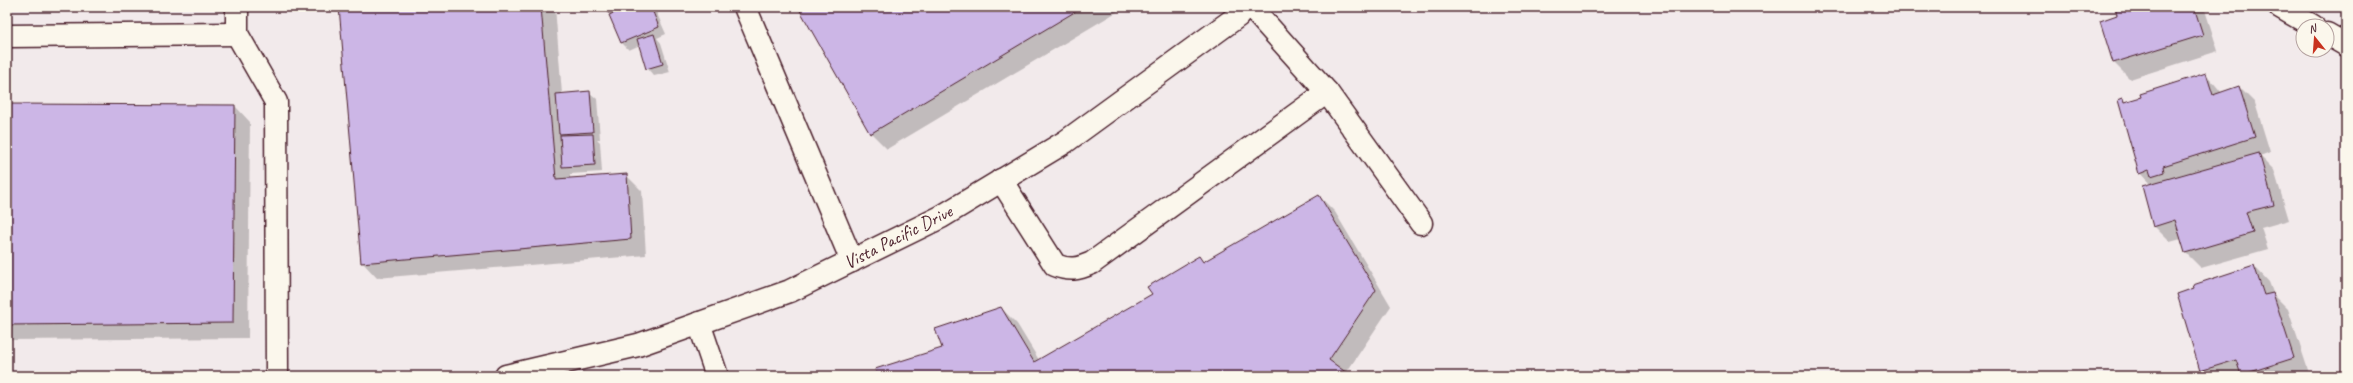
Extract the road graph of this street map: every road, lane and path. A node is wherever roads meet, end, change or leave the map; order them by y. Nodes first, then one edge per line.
1 (237, 7) edge
2 (744, 7) edge
3 (1245, 7) edge
4 (1251, 7) edge
5 (2280, 7) edge
6 (2299, 18) edge
7 (237, 34) junction
8 (7, 36) edge
9 (2335, 39) edge
10 (2346, 45) edge
11 (1327, 92) junction
12 (1001, 180) junction
13 (1421, 223) dead end
14 (852, 261) junction
15 (699, 323) junction
16 (549, 371) edge
17 (278, 376) edge
18 (506, 376) edge
19 (717, 376) edge

1 - 7 street
2 - 14 street
3 - 12 street, Vista Pacific Drive
4 - 11 street
5 - 6 street
7 - 8 street
7 - 17 street
9 - 10 street
11 - 12 street
11 - 13 street
12 - 14 street, Vista Pacific Drive
14 - 15 street, Vista Pacific Drive
15 - 16 street, Vista Pacific Drive
15 - 19 street
16 - 18 street, Vista Pacific Drive

